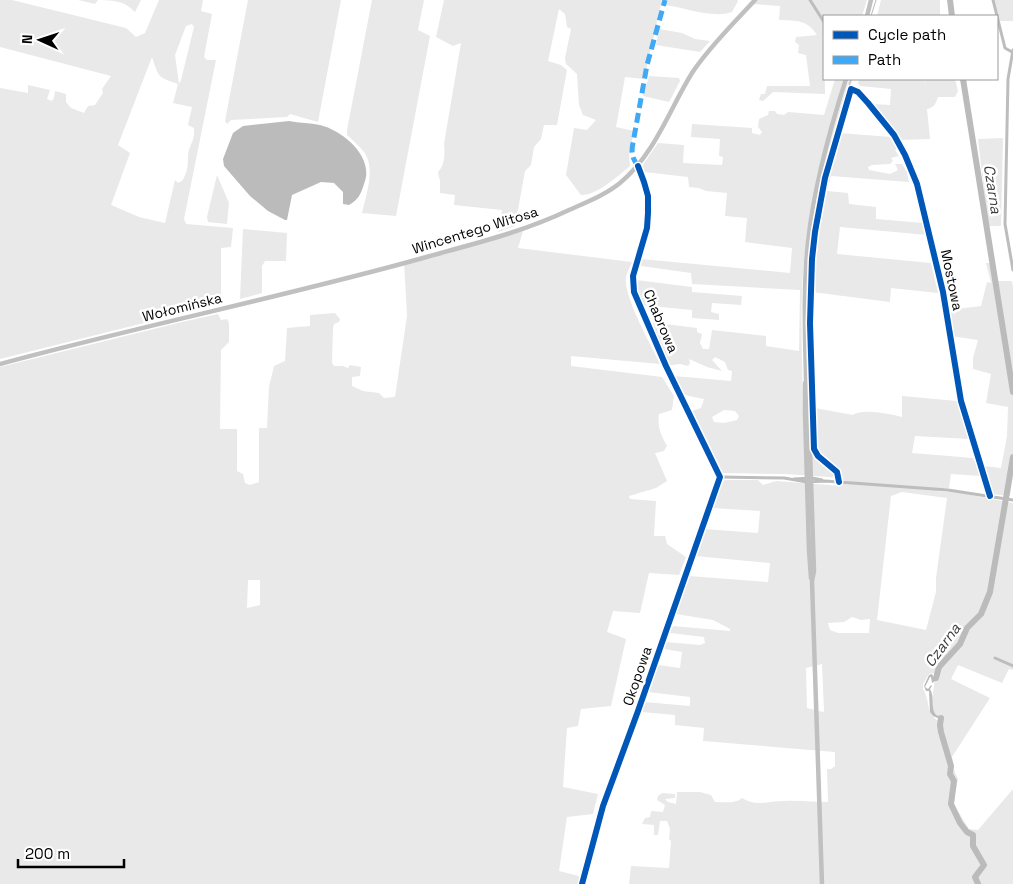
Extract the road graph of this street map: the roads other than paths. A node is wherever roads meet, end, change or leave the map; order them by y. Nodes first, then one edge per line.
1 (755, 0) edge
2 (810, 0) edge
3 (871, 0) edge
4 (993, 0) edge
5 (867, 15) edge
6 (997, 15) edge
7 (823, 20) edge
8 (998, 20) edge
9 (1013, 51) edge
10 (846, 80) edge
11 (638, 166) junction
12 (1012, 261) edge
13 (1013, 270) edge
14 (370, 273) joint
15 (0, 364) edge
16 (720, 477) junction
17 (809, 480) junction
18 (839, 482) junction
19 (990, 496) junction
20 (1012, 500) edge
21 (994, 658) dead end
22 (1013, 666) edge
23 (582, 884) edge
24 (822, 884) edge

1 - 11 main road, Wincentego Witosa
2 - 7 street
3 - 5 main road
4 - 6 street
8 - 9 street
9 - 12 street
10 - 17 main road
11 - 14 main road, Wincentego Witosa
11 - 16 street, Chabrowa
12 - 13 street
14 - 15 main road, Wołomińska
16 - 17 street
16 - 23 street, Okopowa
17 - 18 street
17 - 24 main road
18 - 19 street
18 - 19 street, Mostowa
19 - 20 street
21 - 22 street

